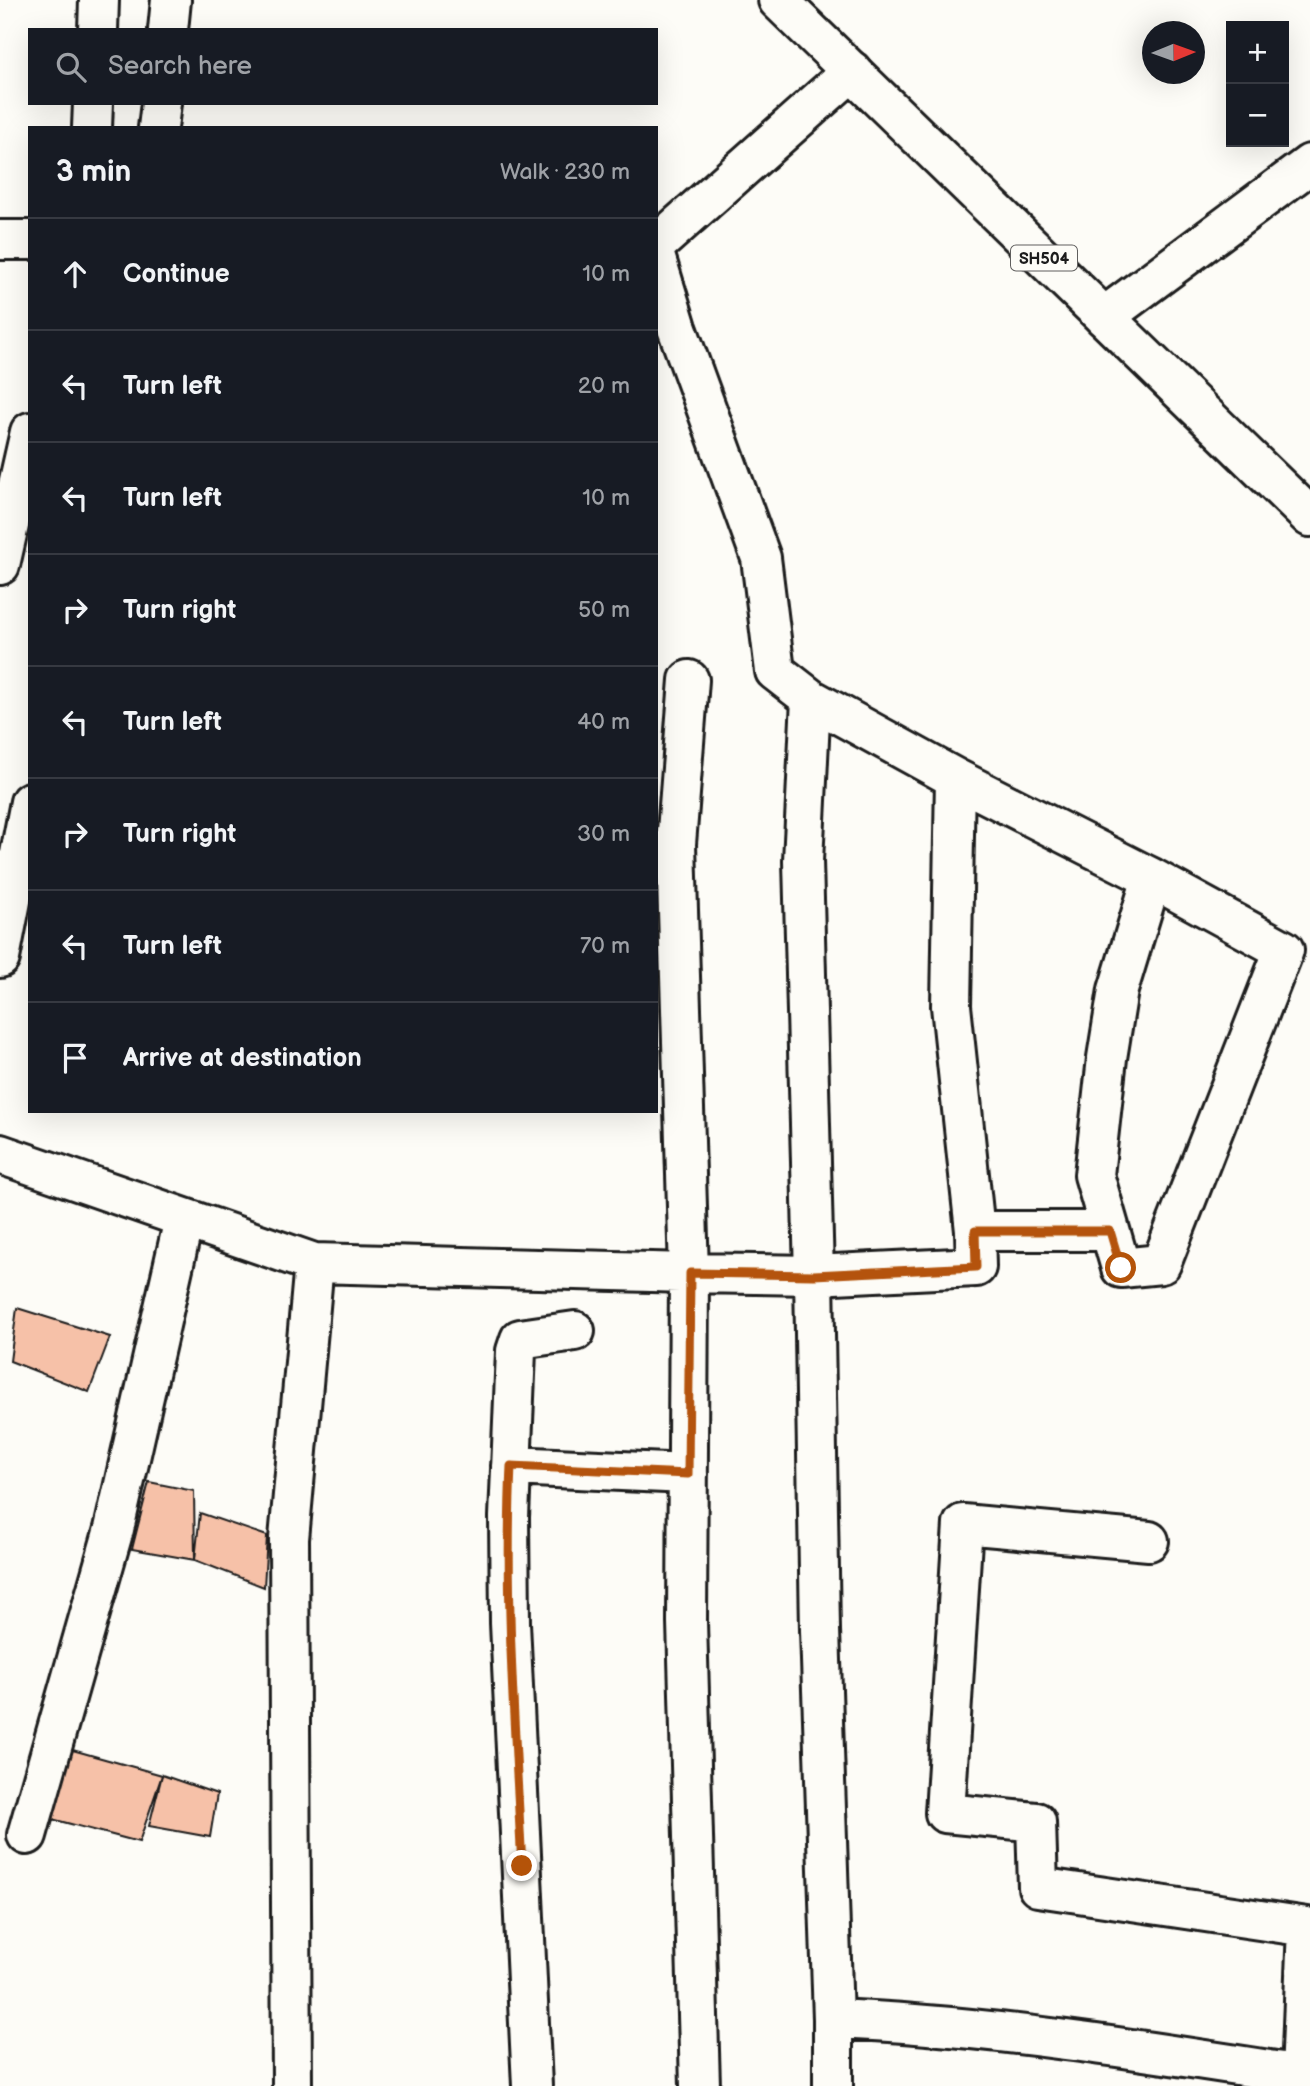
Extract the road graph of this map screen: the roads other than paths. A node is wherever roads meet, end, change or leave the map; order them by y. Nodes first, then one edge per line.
1 (99, 0) edge
2 (171, 0) edge
3 (786, 2) edge
4 (98, 28) edge
5 (168, 28) edge
6 (852, 71) junction
7 (93, 105) edge
8 (161, 105) edge
9 (92, 126) edge
10 (158, 126) edge
11 (1310, 164) edge
12 (0, 240) edge
13 (28, 240) edge
14 (658, 243) edge
15 (658, 266) edge
16 (1104, 317) junction
17 (28, 441) edge
18 (1310, 517) edge
19 (0, 565) edge
20 (689, 680) dead end
21 (811, 699) junction
22 (955, 778) junction
23 (18, 819) edge
24 (1152, 878) junction
25 (0, 958) edge
26 (0, 1154) edge
27 (184, 1219) junction
28 (975, 1231) junction
29 (1110, 1231) junction
30 (314, 1263) junction
31 (690, 1273) junction
32 (814, 1275) junction
33 (575, 1331) dead end
34 (511, 1466) junction
35 (688, 1474) junction
36 (1149, 1541) dead end
37 (27, 1835) dead end
38 (833, 2020) junction
39 (1304, 2080) edge
40 (292, 2086) edge
41 (532, 2086) edge
42 (700, 2086) edge
43 (833, 2086) edge

1 - 4 street
2 - 5 street
3 - 6 street, SH504
6 - 14 street
6 - 16 street, SH504
7 - 9 street
8 - 10 street
11 - 16 street
12 - 13 street
15 - 21 street
16 - 18 street, SH504
17 - 19 street
20 - 31 street
21 - 22 street
21 - 32 street
22 - 24 street
22 - 28 street
23 - 25 street
24 - 29 street
24 - 29 street
26 - 27 street
27 - 30 street
27 - 37 street
28 - 29 street
28 - 32 street
30 - 31 street
30 - 40 street
31 - 32 street
31 - 35 street
32 - 38 street
33 - 34 street
34 - 35 street
34 - 41 street
35 - 42 street
36 - 39 street
38 - 39 street
38 - 43 street

